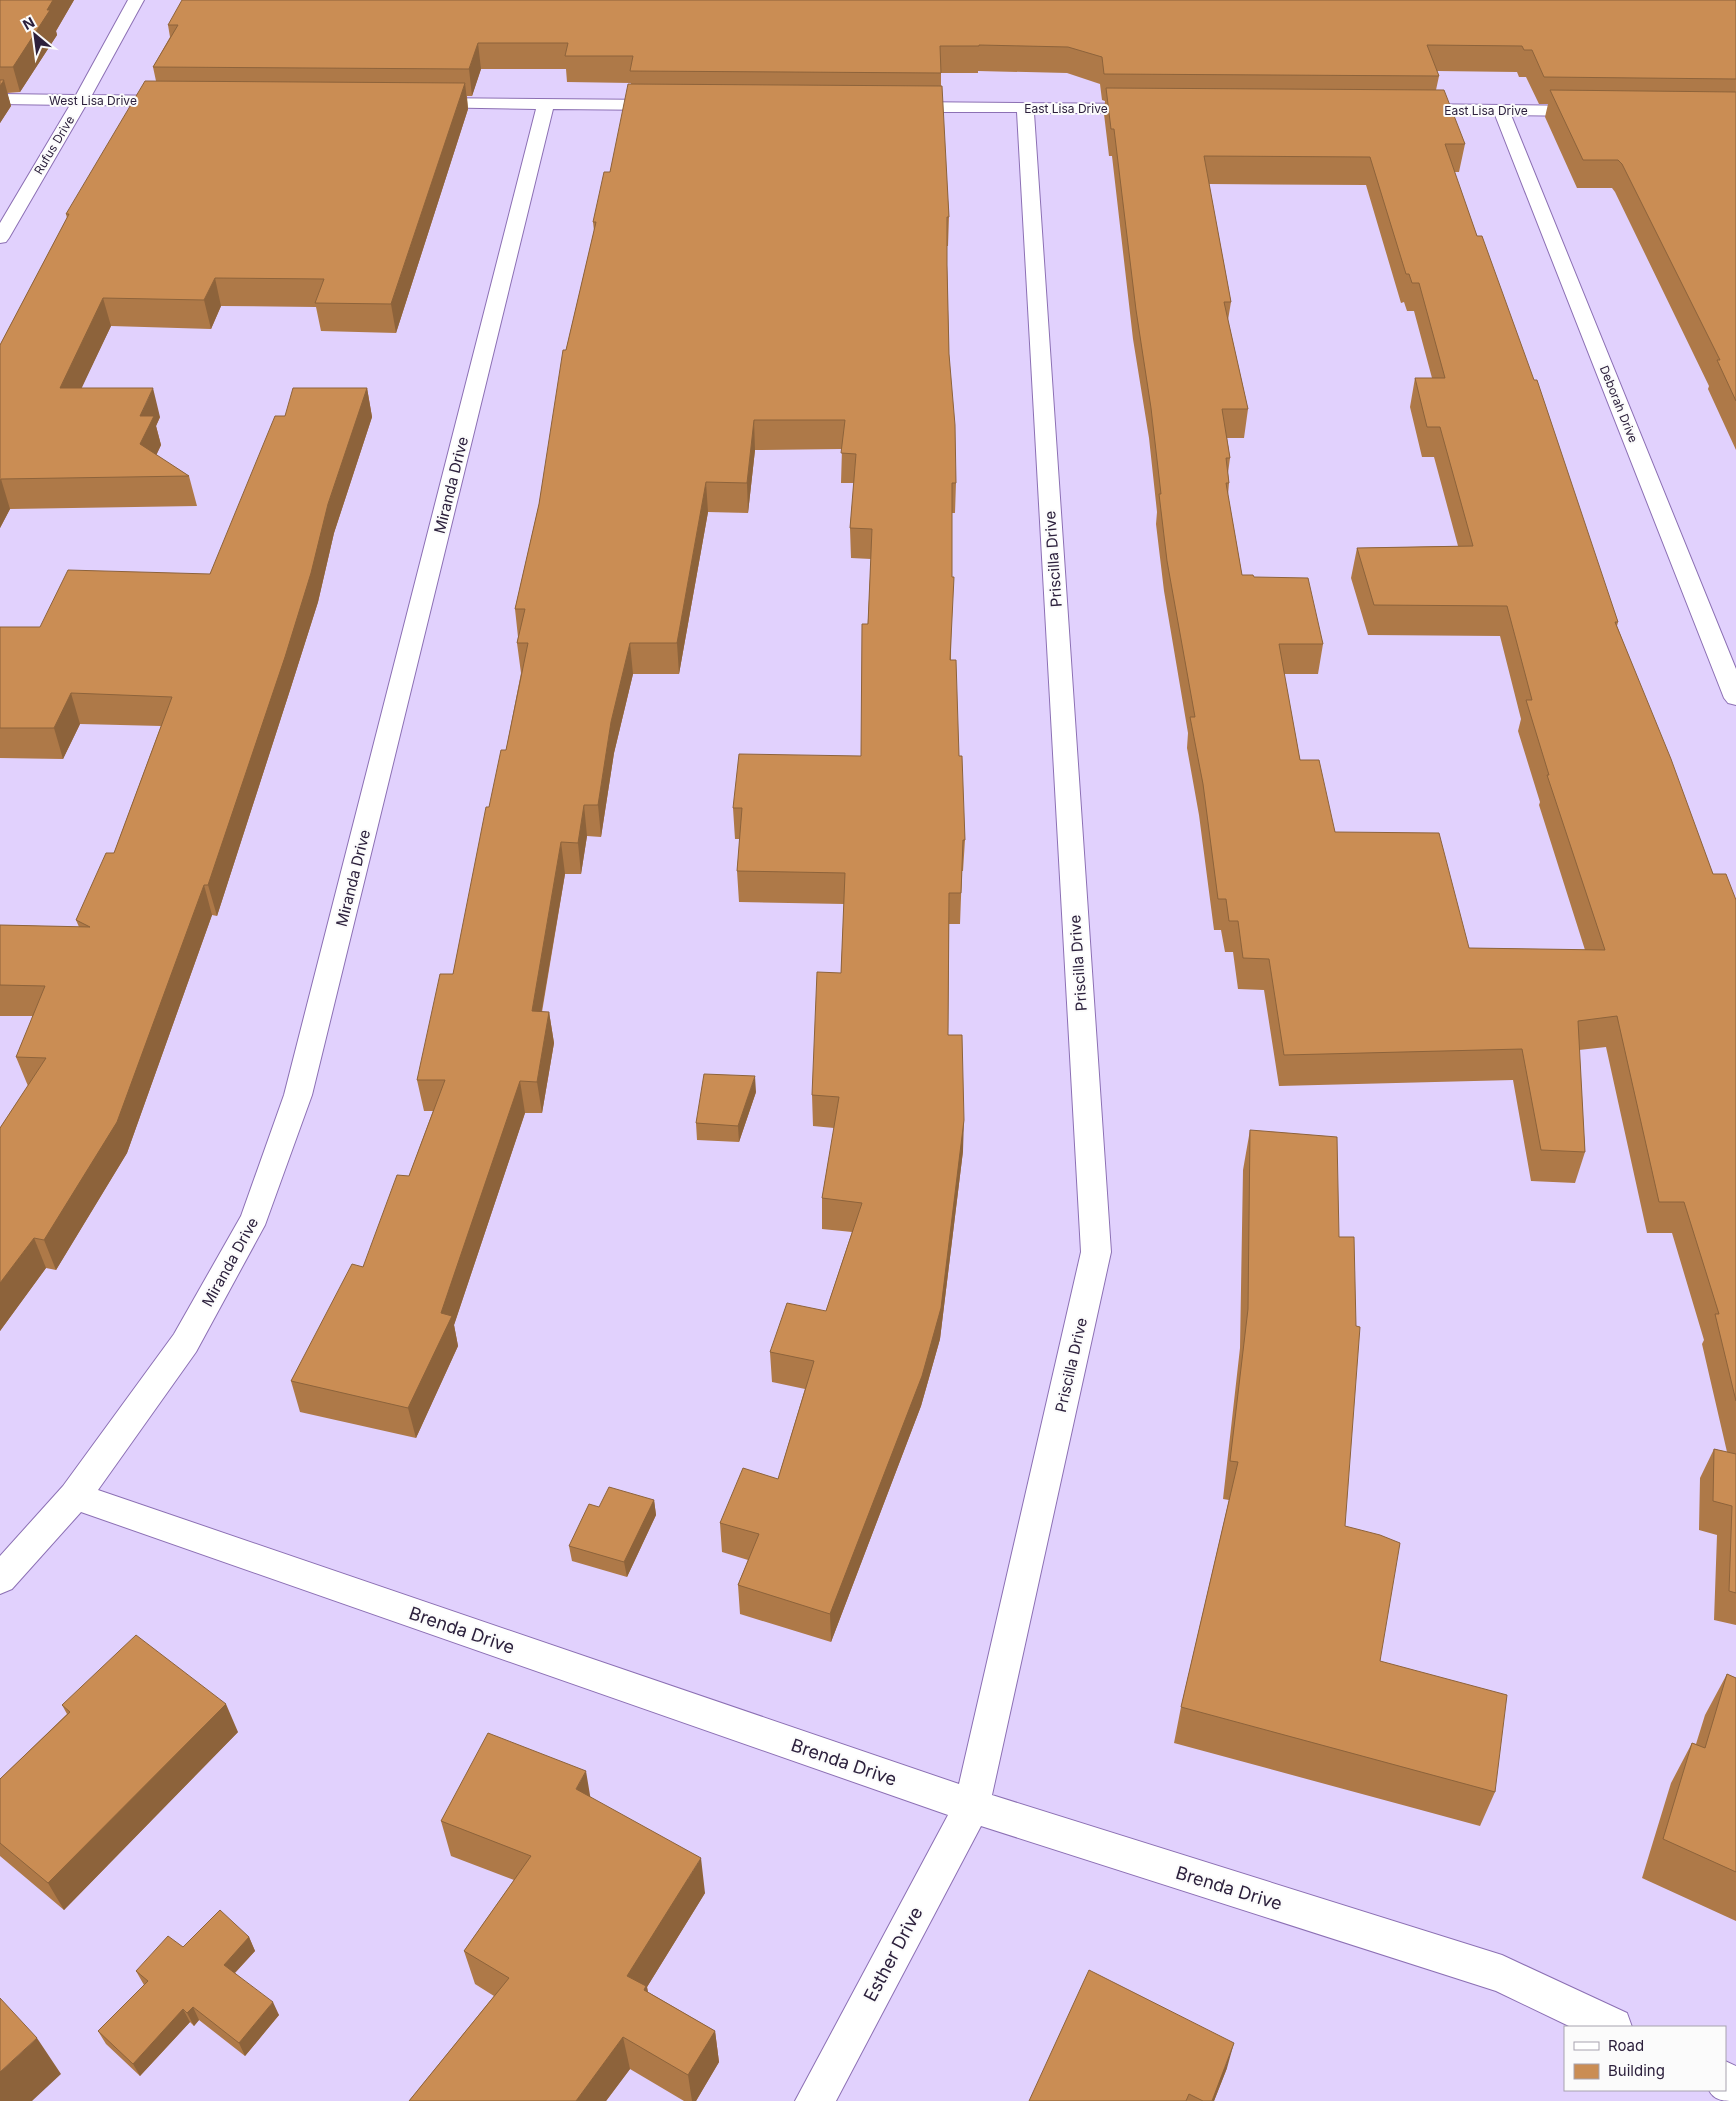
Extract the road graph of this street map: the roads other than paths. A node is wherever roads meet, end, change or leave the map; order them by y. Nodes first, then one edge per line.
1 (136, 0) edge
2 (0, 99) edge
3 (81, 100) junction
4 (189, 101) edge
5 (408, 103) edge
6 (546, 104) junction
7 (673, 105) edge
8 (889, 107) edge
9 (1025, 108) junction
10 (1161, 108) edge
11 (1401, 109) edge
12 (1501, 110) junction
13 (1599, 111) edge
14 (0, 238) edge
15 (1736, 698) edge
16 (75, 1496) junction
17 (0, 1579) edge
18 (972, 1806) junction
19 (1611, 2026) edge
20 (815, 2101) edge

1 - 3 street, Rufus Drive
2 - 3 street, West Lisa Drive
3 - 4 street, West Lisa Drive
3 - 14 street, Rufus Drive
5 - 6 street
6 - 7 street
6 - 16 street, Miranda Drive
8 - 9 street, East Lisa Drive
9 - 10 street, East Lisa Drive
9 - 18 street, Priscilla Drive
11 - 12 street, East Lisa Drive
12 - 13 street, East Lisa Drive
12 - 15 street, Deborah Drive
16 - 17 street, Miranda Drive
16 - 18 street, Brenda Drive
18 - 19 street, Brenda Drive
18 - 20 street, Esther Drive

